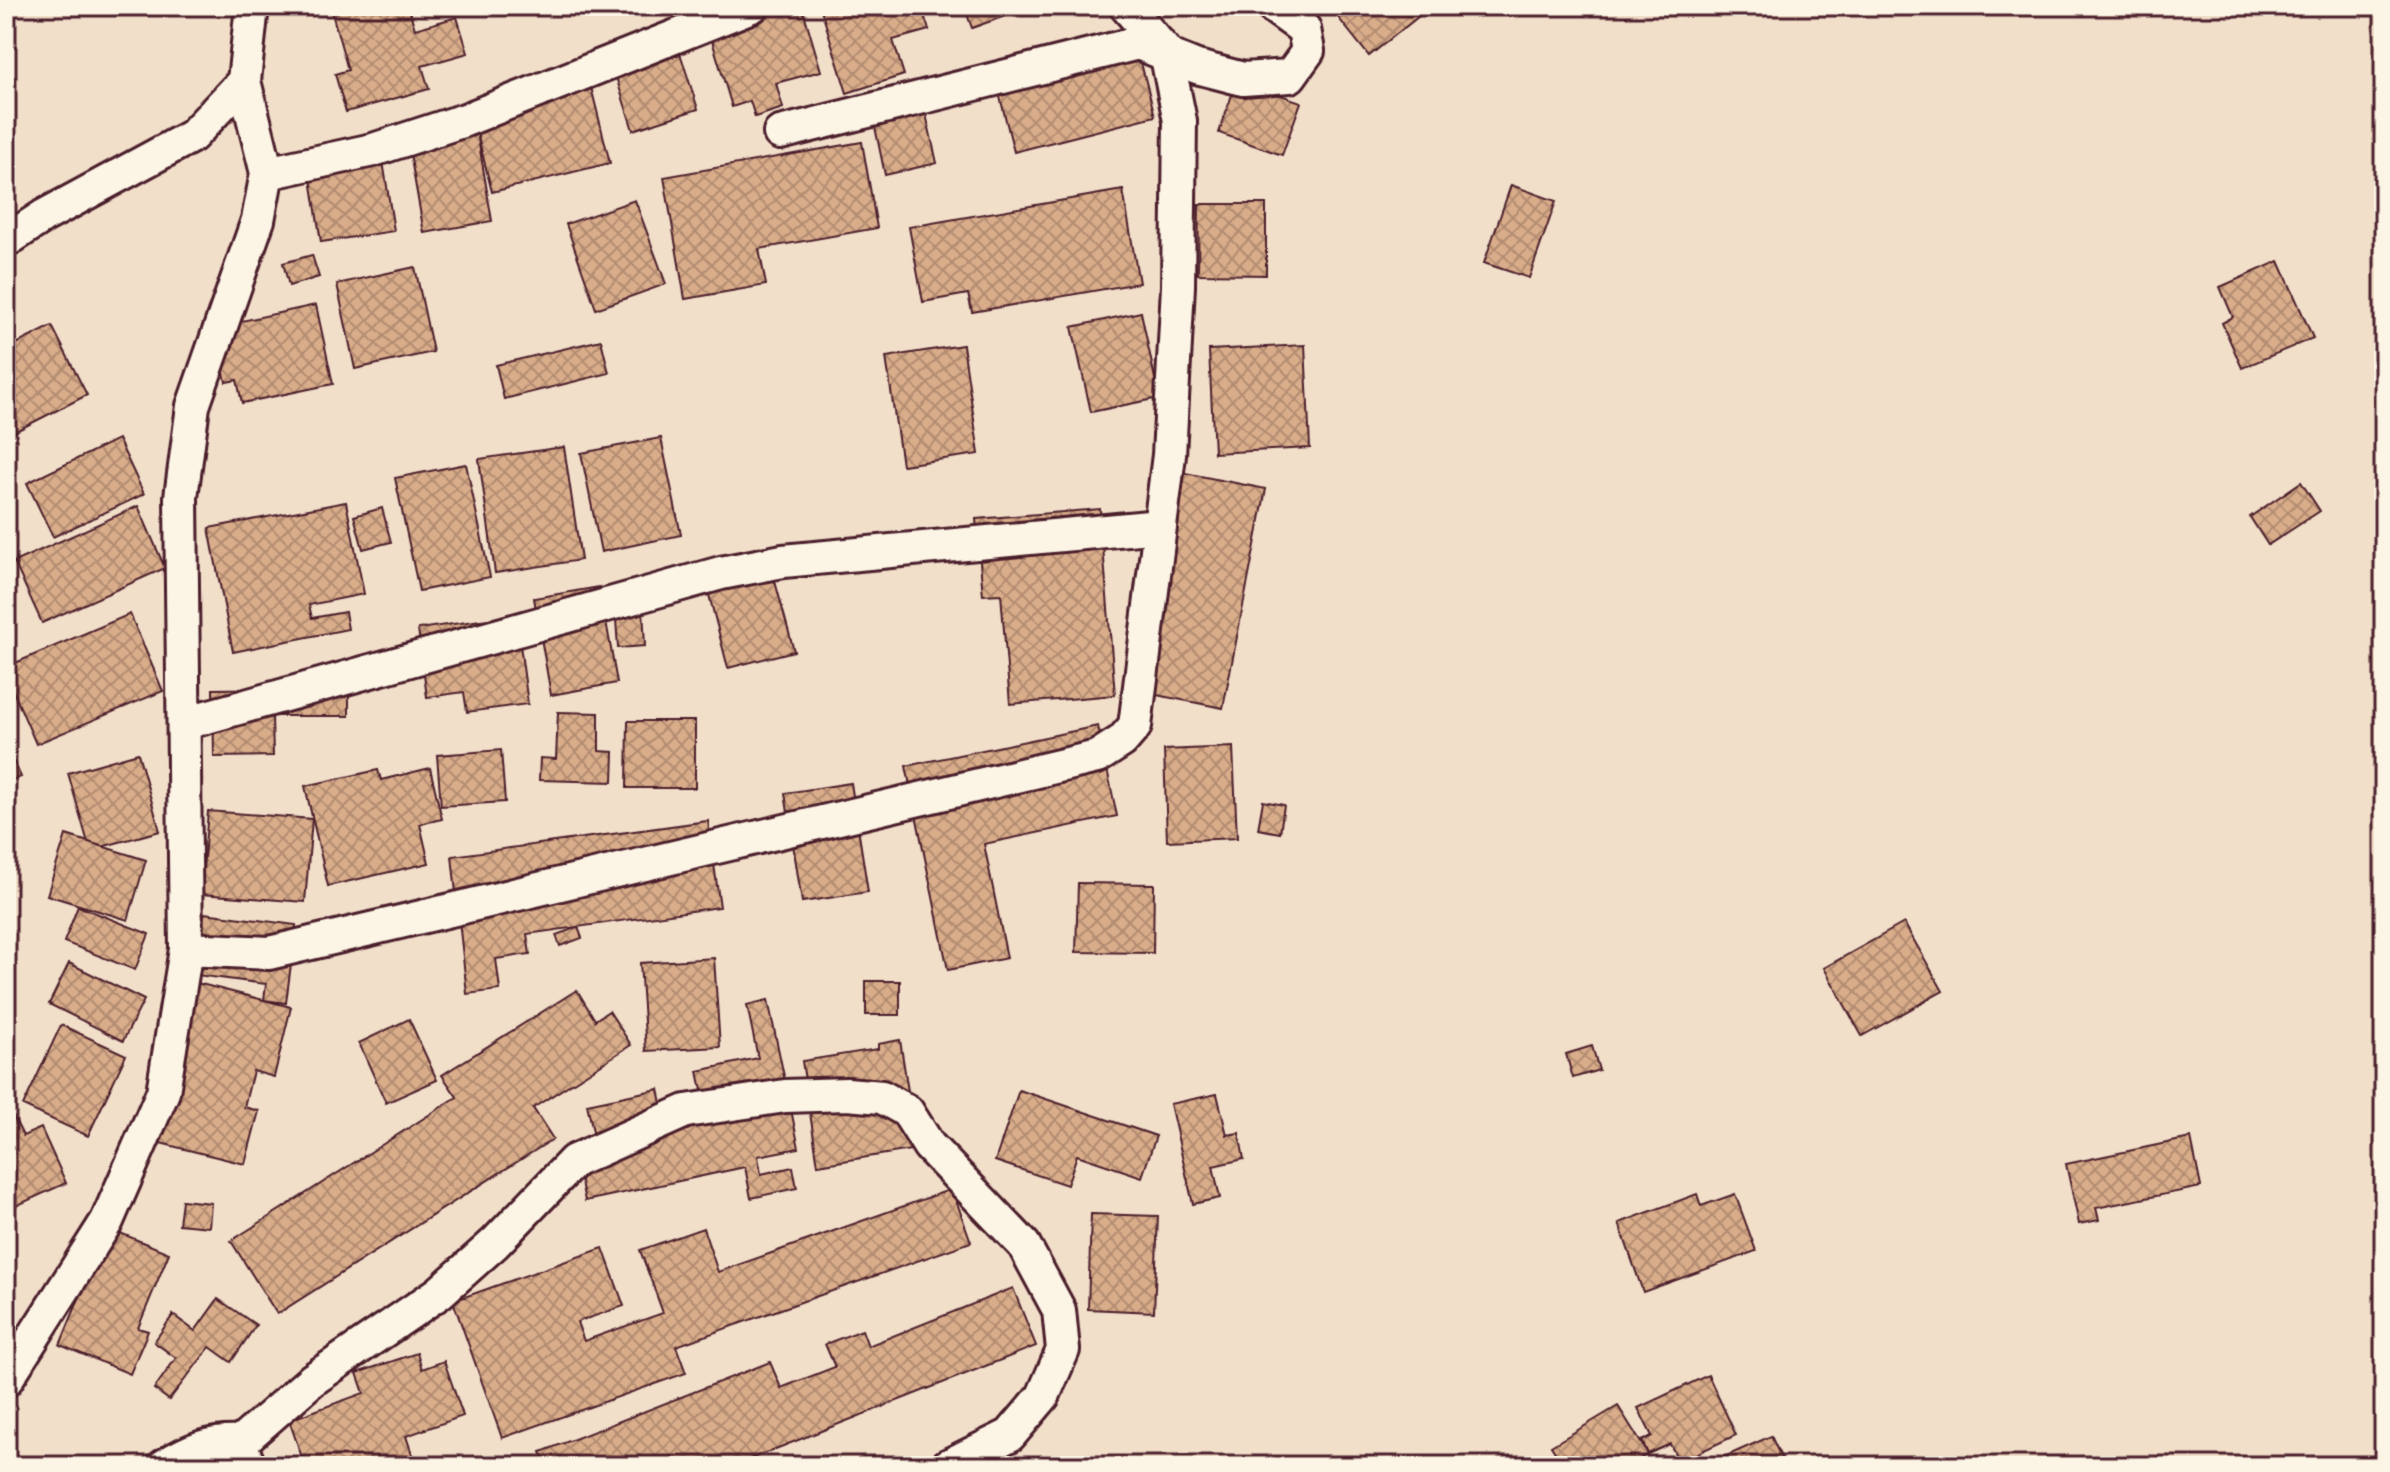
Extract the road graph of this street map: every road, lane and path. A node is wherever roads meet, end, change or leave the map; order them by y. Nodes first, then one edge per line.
1 (252, 6) edge
2 (752, 6) edge
3 (1126, 6) edge
4 (1272, 6) edge
5 (1166, 52) junction
6 (244, 81) junction
7 (780, 133) dead end
8 (267, 173) junction
9 (6, 241) edge
10 (1160, 526) junction
11 (185, 723) junction
12 (186, 949) junction
13 (6, 1380) edge
14 (244, 1455) edge
15 (164, 1466) edge
16 (947, 1466) edge

1 - 6 street
2 - 8 street
3 - 5 street
4 - 5 street
5 - 7 street
5 - 10 street
6 - 8 street
6 - 9 street
8 - 11 street
10 - 11 street
10 - 12 street
11 - 12 street
12 - 13 street
14 - 15 street
14 - 16 street

